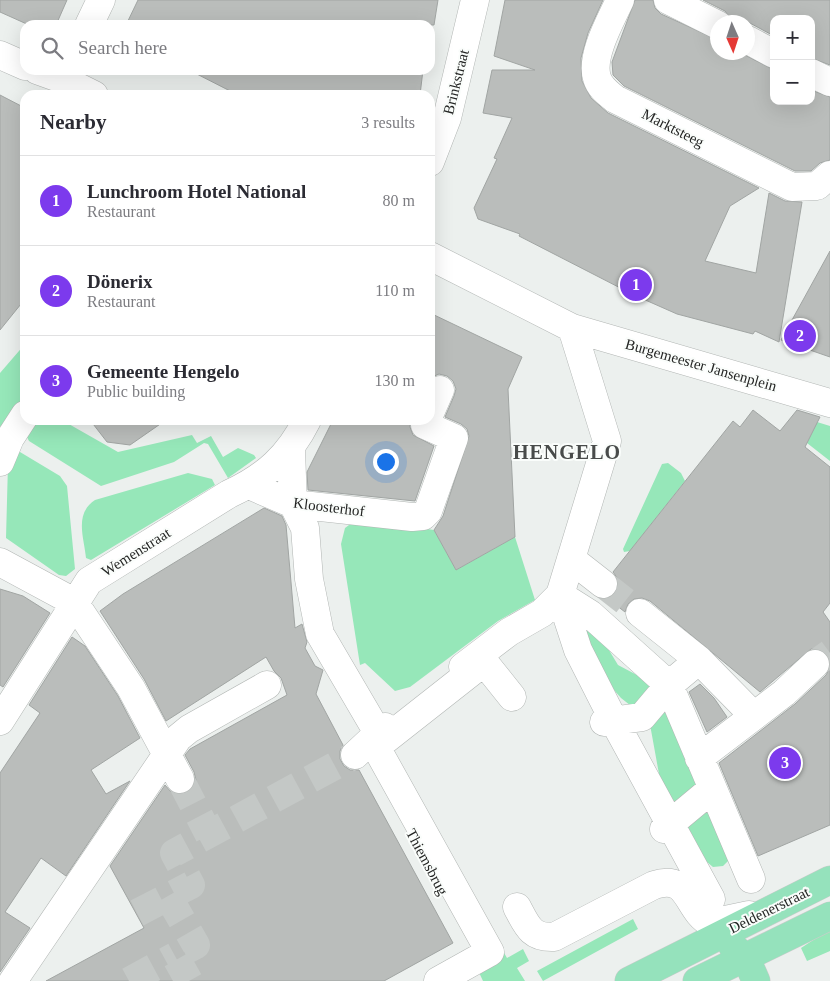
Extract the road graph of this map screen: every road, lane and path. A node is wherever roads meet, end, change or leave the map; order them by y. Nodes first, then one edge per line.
1 (101, 0) edge
2 (475, 0) edge
3 (620, 0) edge
4 (668, 0) edge
5 (91, 20) edge
6 (710, 21) edge
7 (755, 44) edge
8 (770, 52) edge
9 (0, 55) edge
10 (20, 64) edge
11 (65, 75) edge
12 (815, 75) edge
13 (830, 82) edge
14 (87, 90) edge
15 (435, 149) edge
16 (830, 175) edge
17 (435, 259) edge
18 (572, 328) junction
19 (830, 403) edge
20 (20, 424) edge
21 (304, 425) edge
22 (425, 425) edge
23 (5, 450) edge
24 (291, 450) junction
25 (249, 485) junction
26 (293, 504) junction
27 (571, 559) junction
28 (0, 562) edge
29 (604, 584) tunnel mouth
30 (74, 602) junction
31 (551, 604) junction
32 (640, 614) tunnel mouth
33 (699, 660) junction
34 (815, 664) tunnel mouth
35 (267, 685) dead end
36 (669, 685) junction
37 (512, 697) dead end
38 (754, 716) junction
39 (0, 720) edge
40 (609, 722) junction
41 (366, 745) junction
42 (166, 753) junction
43 (699, 758) junction
44 (180, 779) tunnel mouth
45 (712, 788) junction
46 (668, 827) junction
47 (751, 879) dead end
48 (830, 880) edge
49 (517, 907) dead end
50 (704, 907) junction
51 (768, 910) junction
52 (830, 916) edge
53 (707, 941) junction
54 (751, 970) edge
55 (447, 976) edge
56 (711, 978) edge
57 (13, 981) edge
58 (629, 981) edge

1 - 5 street
2 - 15 street, Brinkstraat
3 - 16 street, Marktsteeg
4 - 6 street
7 - 8 street
9 - 10 street
11 - 14 street
12 - 13 street
17 - 18 street, Burgemeester Jansenplein
18 - 19 street, Burgemeester Jansenplein
18 - 27 street
20 - 23 street
21 - 24 street, Wemenstraat
22 - 26 street, Kloosterhof
24 - 25 street, Wemenstraat
24 - 26 street
25 - 26 street, Kloosterhof
25 - 30 street, Wemenstraat
26 - 41 street, Thiemsbrug
27 - 29 street
27 - 31 street
28 - 30 street
30 - 39 street, Wemenstraat
30 - 42 street
31 - 36 street
31 - 40 street
31 - 41 street
32 - 33 street
33 - 36 street
33 - 38 street
34 - 38 street
35 - 42 street
36 - 40 street
36 - 43 street
37 - 55 street
38 - 43 street
40 - 46 street
41 - 55 street, Thiemsbrug
42 - 44 street
42 - 57 street
43 - 45 street
45 - 46 street
45 - 47 street
46 - 50 street
48 - 51 main road, Deldenerstraat
49 - 50 street
50 - 51 street
50 - 53 street
51 - 53 main road, Deldenerstraat
52 - 54 main road
53 - 54 main road
53 - 56 main road
53 - 58 main road, Deldenerstraat
54 - 56 main road

